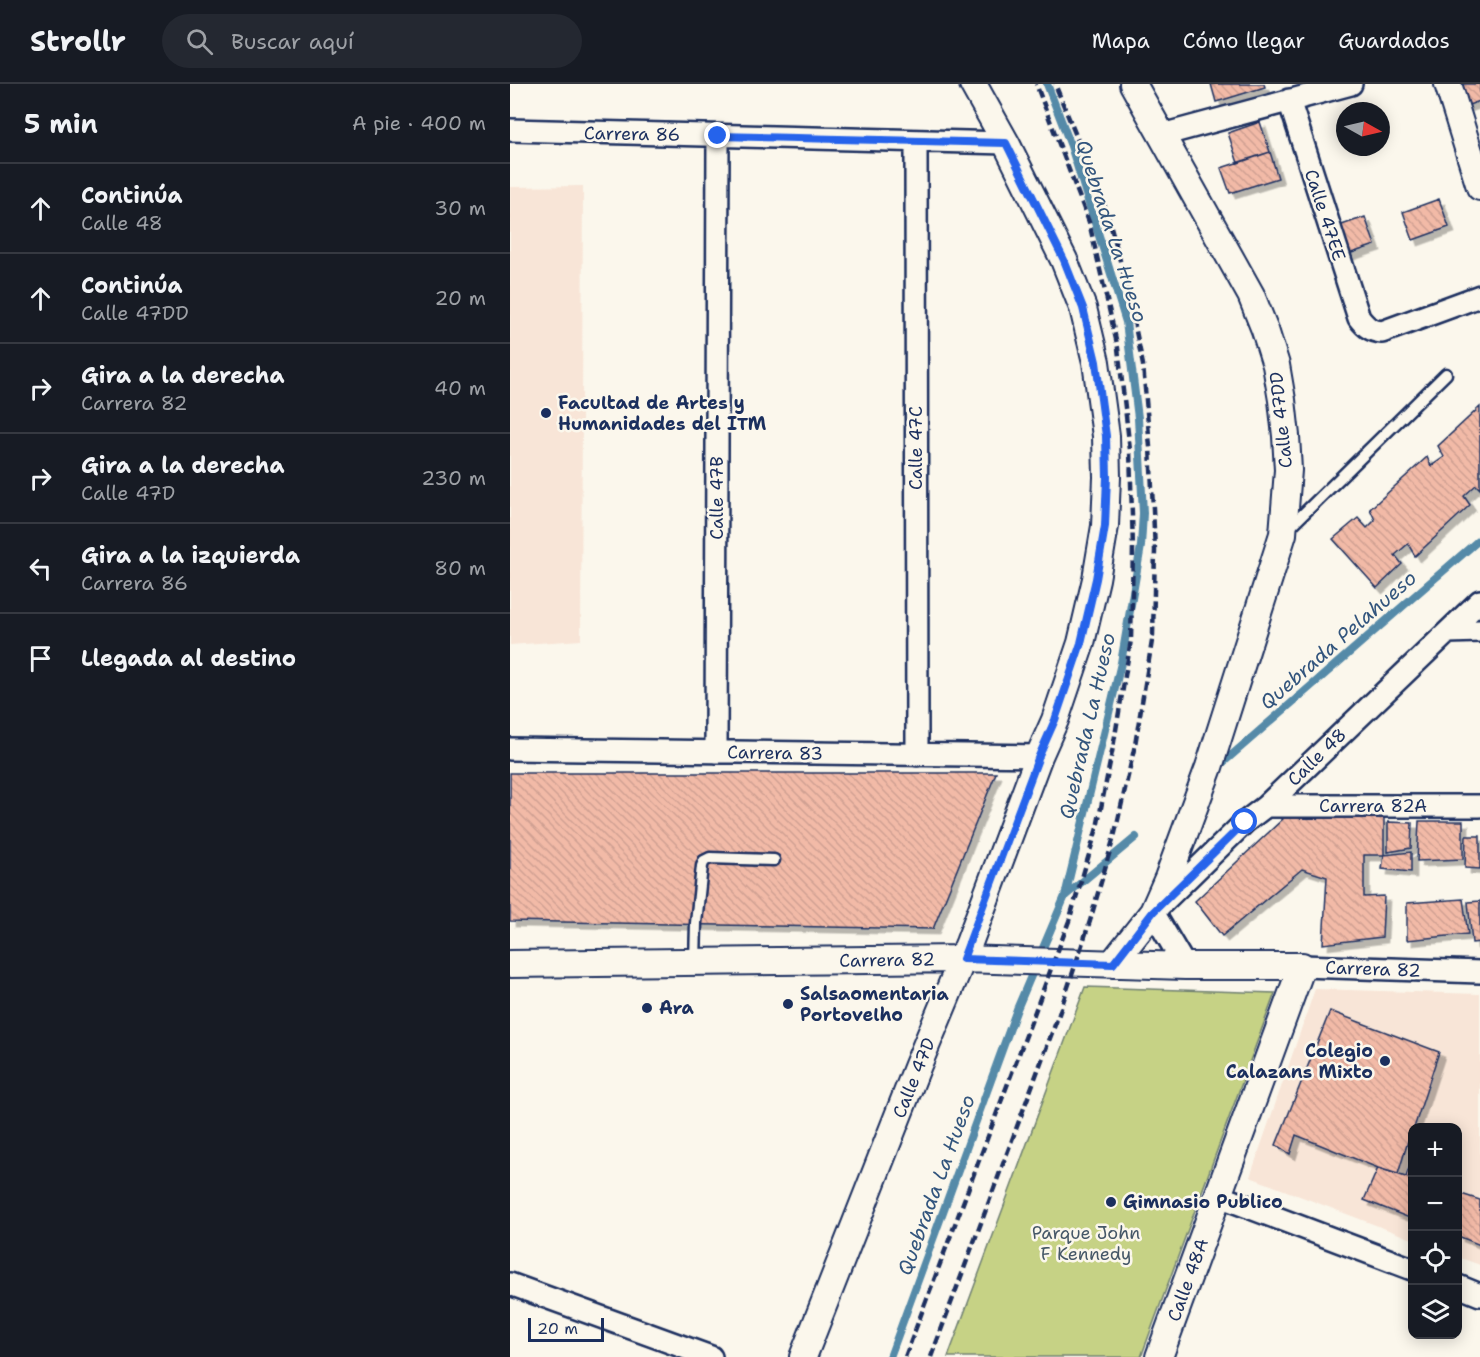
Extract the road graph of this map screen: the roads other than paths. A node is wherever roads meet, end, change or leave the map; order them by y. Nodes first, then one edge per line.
1 (973, 84) edge
2 (1133, 84) edge
3 (1351, 84) edge
4 (1448, 84) edge
5 (1289, 100) junction
6 (510, 130) edge
7 (1162, 135) junction
8 (718, 136) junction
9 (916, 141) junction
10 (1006, 143) junction
11 (1480, 187) edge
12 (1480, 296) edge
13 (1446, 374) dead end
14 (1282, 534) junction
15 (1480, 601) edge
16 (1480, 631) edge
17 (1448, 632) junction
18 (510, 749) edge
19 (716, 752) junction
20 (917, 755) junction
21 (1039, 756) junction
22 (1266, 806) junction
23 (1480, 806) edge
24 (774, 860) dead end
25 (1153, 912) junction
26 (963, 959) junction
27 (695, 962) junction
28 (510, 964) edge
29 (1113, 964) junction
30 (1185, 966) junction
31 (1302, 966) junction
32 (1480, 972) edge
33 (1219, 1196) junction
34 (1408, 1267) edge
35 (510, 1284) edge
36 (1462, 1287) edge
37 (1480, 1294) edge
38 (711, 1357) edge
39 (803, 1357) edge
40 (1159, 1357) edge

1 - 10 street, Calle 47D
2 - 7 street, Calle 47DD
3 - 5 street
4 - 11 street
5 - 7 street
5 - 12 street, Calle 47EE
6 - 8 street, Carrera 86
7 - 14 street, Calle 47DD
8 - 9 street, Carrera 86
8 - 19 street, Calle 47B
9 - 10 street, Carrera 86
9 - 20 street, Calle 47C
10 - 21 street, Calle 47D
13 - 14 lane
14 - 25 street, Calle 47DD
15 - 17 street, Calle 48
16 - 17 street
17 - 22 street, Calle 48
18 - 19 street, Carrera 83
19 - 20 street, Carrera 83
20 - 21 street, Carrera 83
21 - 26 street, Calle 47D
22 - 23 street, Carrera 82A
22 - 25 street, Calle 48
24 - 27 lane
25 - 29 street, Calle 47DD
25 - 30 street
26 - 27 street, Carrera 82
26 - 29 street, Carrera 82
26 - 39 street, Calle 47D
27 - 28 street, Carrera 82
29 - 30 street, Carrera 82
30 - 31 street, Carrera 82
31 - 32 street, Carrera 82
31 - 33 street, Calle 48A
33 - 34 street
33 - 40 street, Calle 48A
35 - 38 street
36 - 37 street

